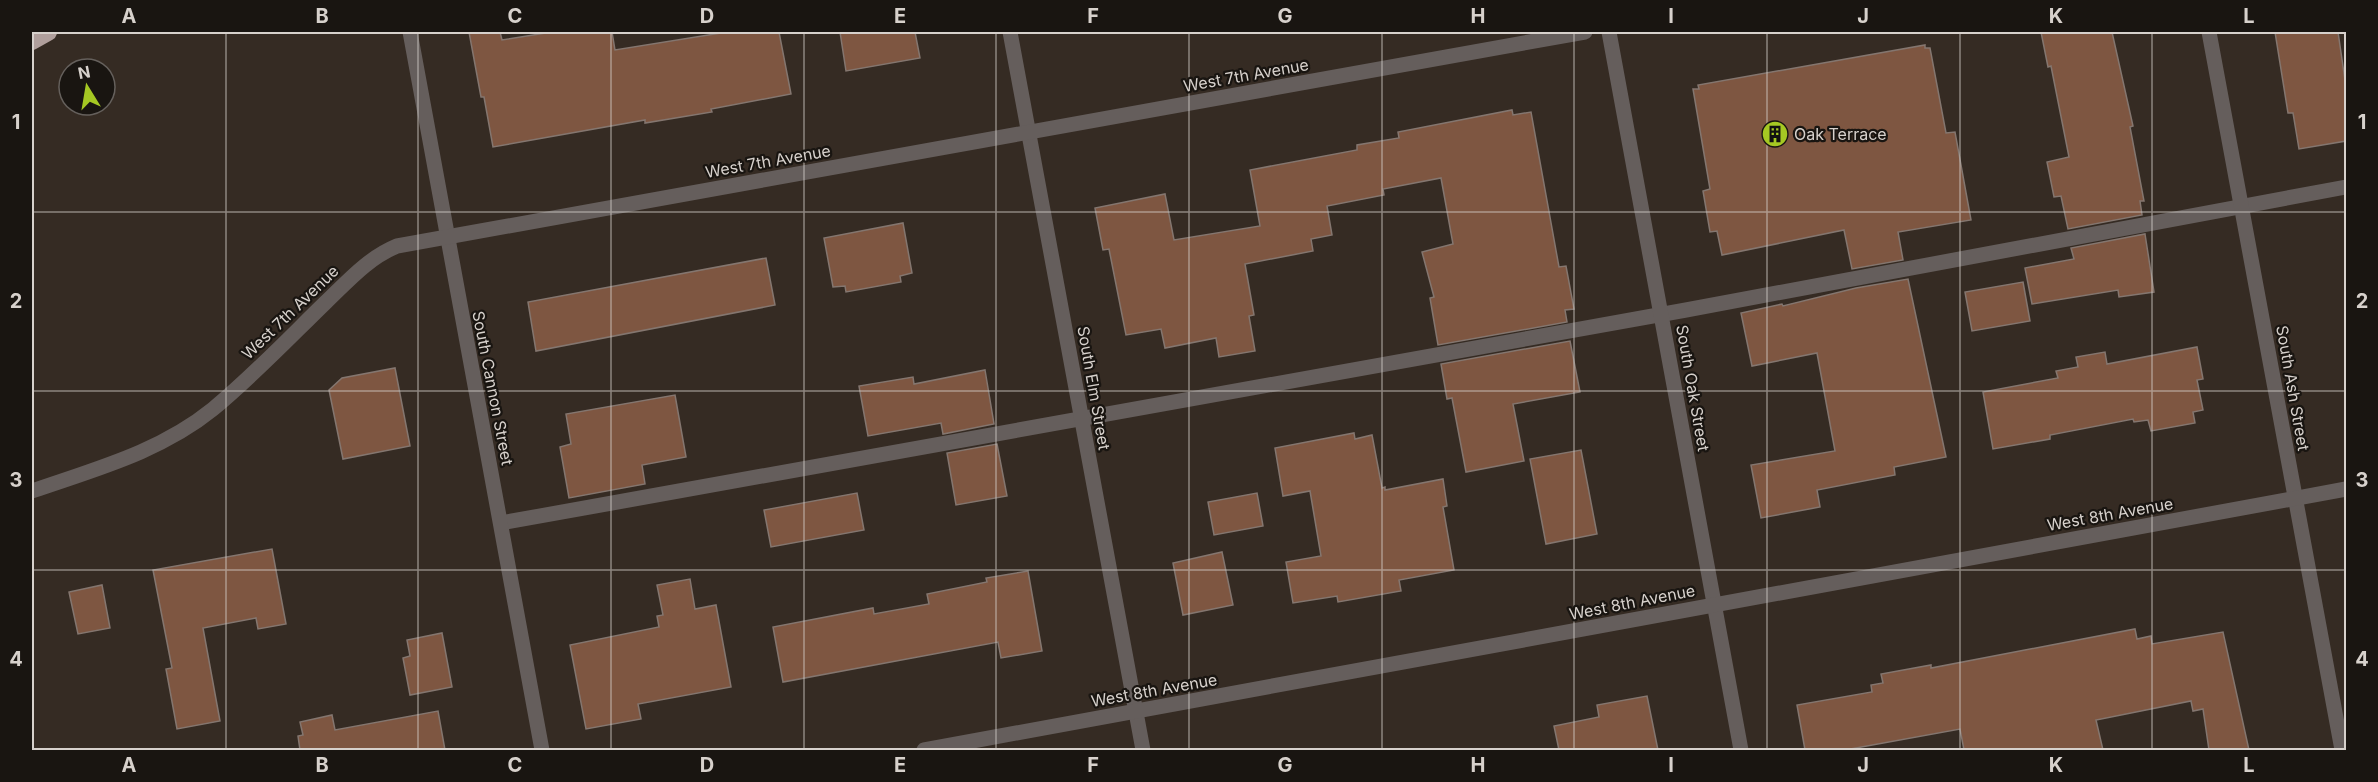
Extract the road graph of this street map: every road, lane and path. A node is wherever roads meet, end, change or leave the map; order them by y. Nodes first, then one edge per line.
1 (48, 32) edge
2 (410, 32) edge
3 (1010, 32) edge
4 (1585, 32) edge
5 (1609, 32) edge
6 (2209, 32) edge
7 (32, 42) edge
8 (1029, 133) junction
9 (2346, 187) edge
10 (2241, 206) junction
11 (446, 236) junction
12 (1662, 314) junction
13 (1082, 418) junction
14 (2346, 489) edge
15 (32, 491) edge
16 (2295, 499) junction
17 (501, 523) junction
18 (1714, 604) junction
19 (1136, 712) junction
20 (542, 750) edge
21 (924, 750) edge
22 (1143, 750) edge
23 (1741, 750) edge
24 (2342, 750) edge

1 - 7 highway
2 - 11 street, South Cannon Street
3 - 8 street, South Elm Street
4 - 8 street, West 7th Avenue
5 - 12 street, South Oak Street
6 - 10 street, South Ash Street
8 - 11 street, West 7th Avenue
8 - 13 street, South Elm Street
9 - 10 street
10 - 12 street
10 - 16 street, South Ash Street
11 - 15 street, West 7th Avenue
11 - 17 street, South Cannon Street
12 - 13 street
12 - 18 street, South Oak Street
13 - 17 street
13 - 19 street, South Elm Street
14 - 16 street, West 8th Avenue
16 - 18 street, West 8th Avenue
16 - 24 street, South Ash Street
17 - 20 street, South Cannon Street
18 - 19 street, West 8th Avenue
18 - 23 street, South Oak Street
19 - 21 street, West 8th Avenue
19 - 22 street, South Elm Street

